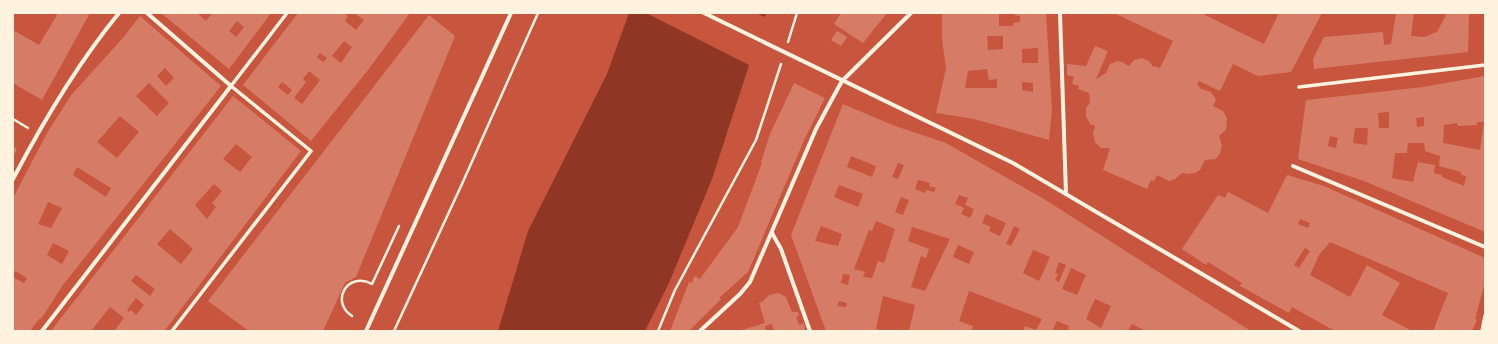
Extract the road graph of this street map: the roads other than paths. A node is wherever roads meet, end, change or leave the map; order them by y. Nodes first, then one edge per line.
1 (119, 13) edge
2 (147, 13) edge
3 (287, 13) edge
4 (511, 13) edge
5 (704, 13) edge
6 (911, 13) edge
7 (1060, 13) edge
8 (1485, 65) edge
9 (842, 81) junction
10 (231, 86) junction
11 (1299, 87) dead end
12 (1293, 166) dead end
13 (13, 179) edge
14 (1066, 194) junction
15 (772, 232) junction
16 (1485, 246) edge
17 (1485, 316) edge
18 (42, 331) edge
19 (172, 331) edge
20 (366, 331) edge
21 (700, 331) edge
22 (810, 331) edge
23 (1299, 331) edge
24 (1482, 331) edge

1 - 13 street
2 - 10 street
3 - 10 street
4 - 20 street
5 - 9 street
6 - 9 street
7 - 14 street
8 - 11 street
9 - 14 street
9 - 15 street
10 - 18 street
10 - 19 street
12 - 16 street
14 - 23 street
15 - 21 street
15 - 22 street
17 - 24 street

